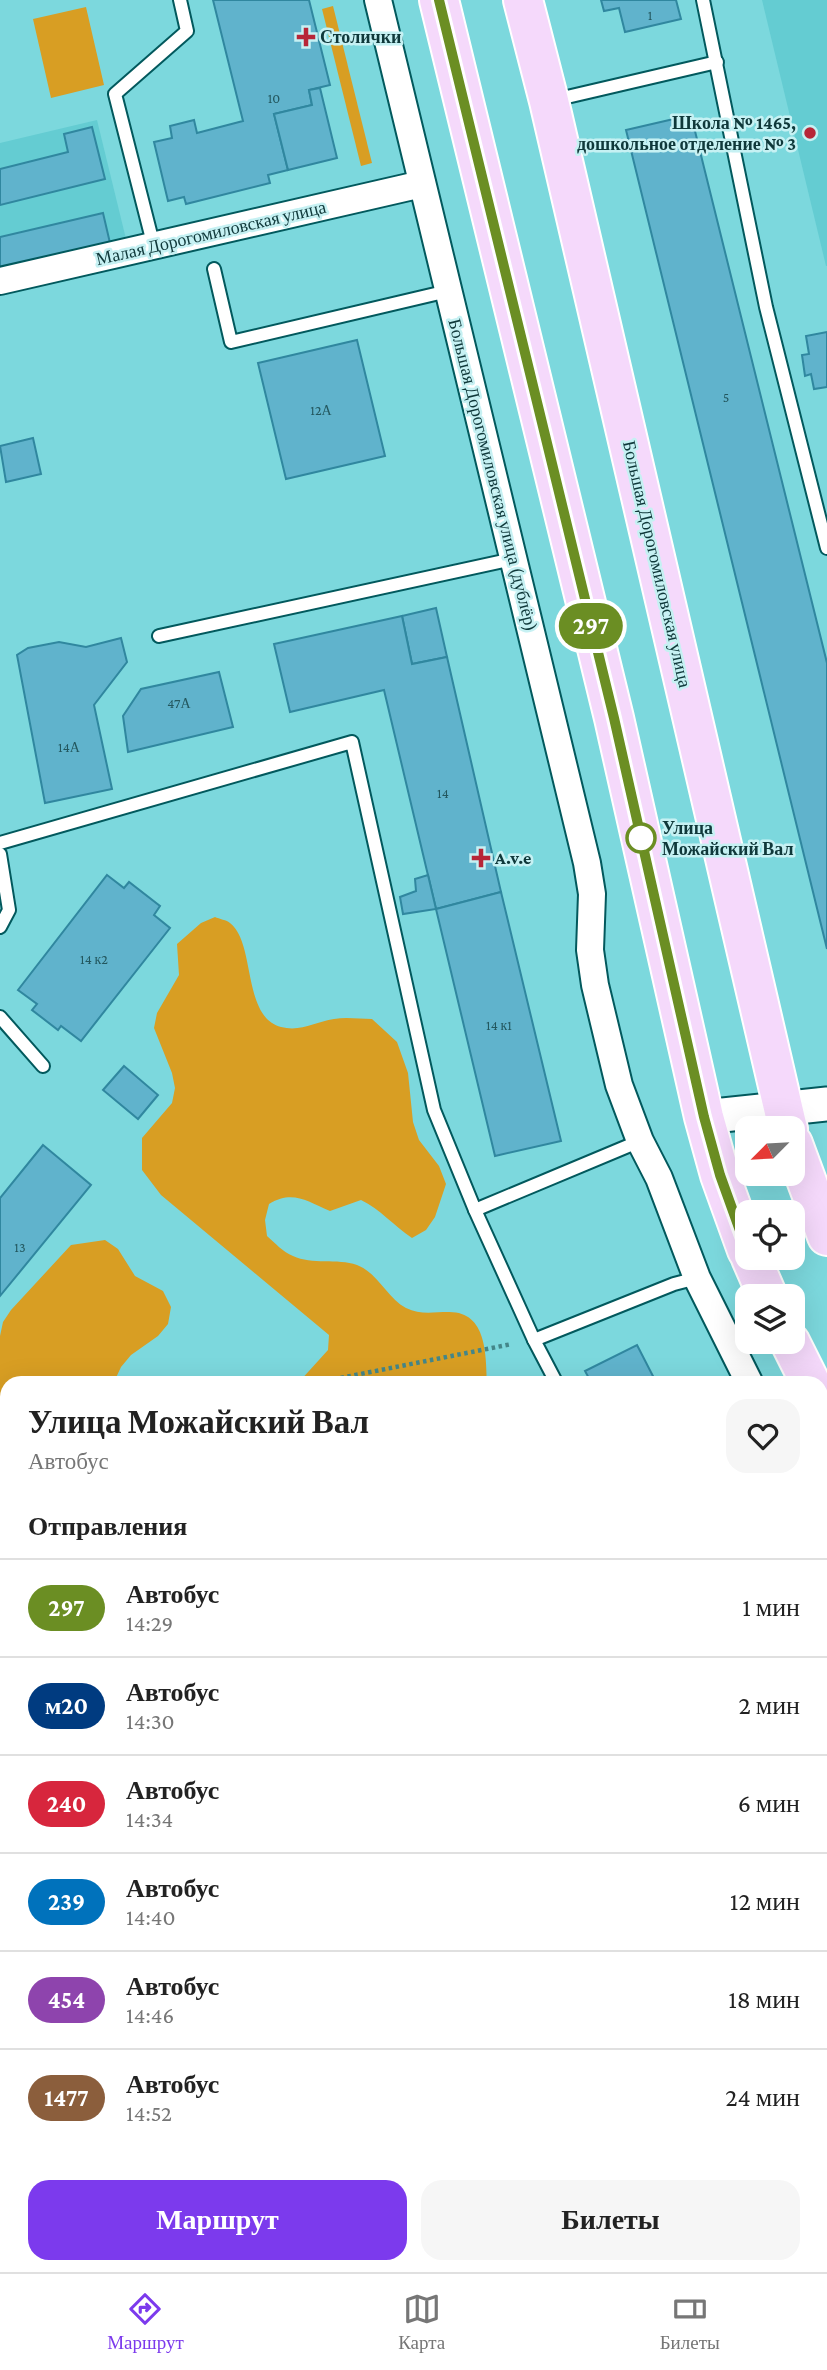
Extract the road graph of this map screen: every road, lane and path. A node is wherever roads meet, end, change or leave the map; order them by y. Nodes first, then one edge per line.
1 (180, 0) edge
2 (378, 0) edge
3 (439, 0) edge
4 (523, 0) edge
5 (703, 0) edge
6 (717, 62) junction
7 (549, 101) junction
8 (422, 184) junction
9 (154, 247) junction
10 (214, 269) dead end
11 (0, 281) edge
12 (448, 291) junction
13 (827, 548) edge
14 (513, 559) junction
15 (159, 636) dead end
16 (0, 843) edge
17 (0, 854) edge
18 (0, 927) edge
19 (0, 1017) edge
20 (43, 1066) dead end
21 (827, 1104) edge
22 (785, 1116) edge
23 (791, 1116) edge
24 (704, 1117) junction
25 (735, 1117) edge
26 (640, 1141) junction
27 (805, 1176) edge
28 (475, 1210) junction
29 (735, 1217) edge
30 (827, 1236) edge
31 (697, 1278) junction
32 (534, 1340) junction
33 (796, 1354) edge
34 (351, 1376) edge
35 (552, 1376) edge
36 (746, 1376) edge
37 (807, 1376) edge

1 - 9 lane
2 - 8 street, Большая Дорогомиловская улица (дублёр)
3 - 24 main road
4 - 7 main road, Большая Дорогомиловская улица
5 - 6 lane
6 - 7 lane
6 - 13 lane
7 - 22 main road, Большая Дорогомиловская улица
8 - 9 street, Малая Дорогомиловская улица
8 - 12 street, Большая Дорогомиловская улица (дублёр)
9 - 11 street, Малая Дорогомиловская улица
10 - 12 lane
12 - 14 street, Большая Дорогомиловская улица (дублёр)
14 - 15 lane
14 - 26 street, Большая Дорогомиловская улица (дублёр)
16 - 28 lane
17 - 18 lane
19 - 20 lane
21 - 23 street
24 - 25 street
24 - 29 main road
26 - 28 lane
26 - 31 street, Большая Дорогомиловская улица (дублёр)
27 - 30 main road
28 - 32 lane
31 - 32 lane
31 - 36 street, Большая Дорогомиловская улица (дублёр)
32 - 34 path
32 - 35 lane
33 - 37 main road

